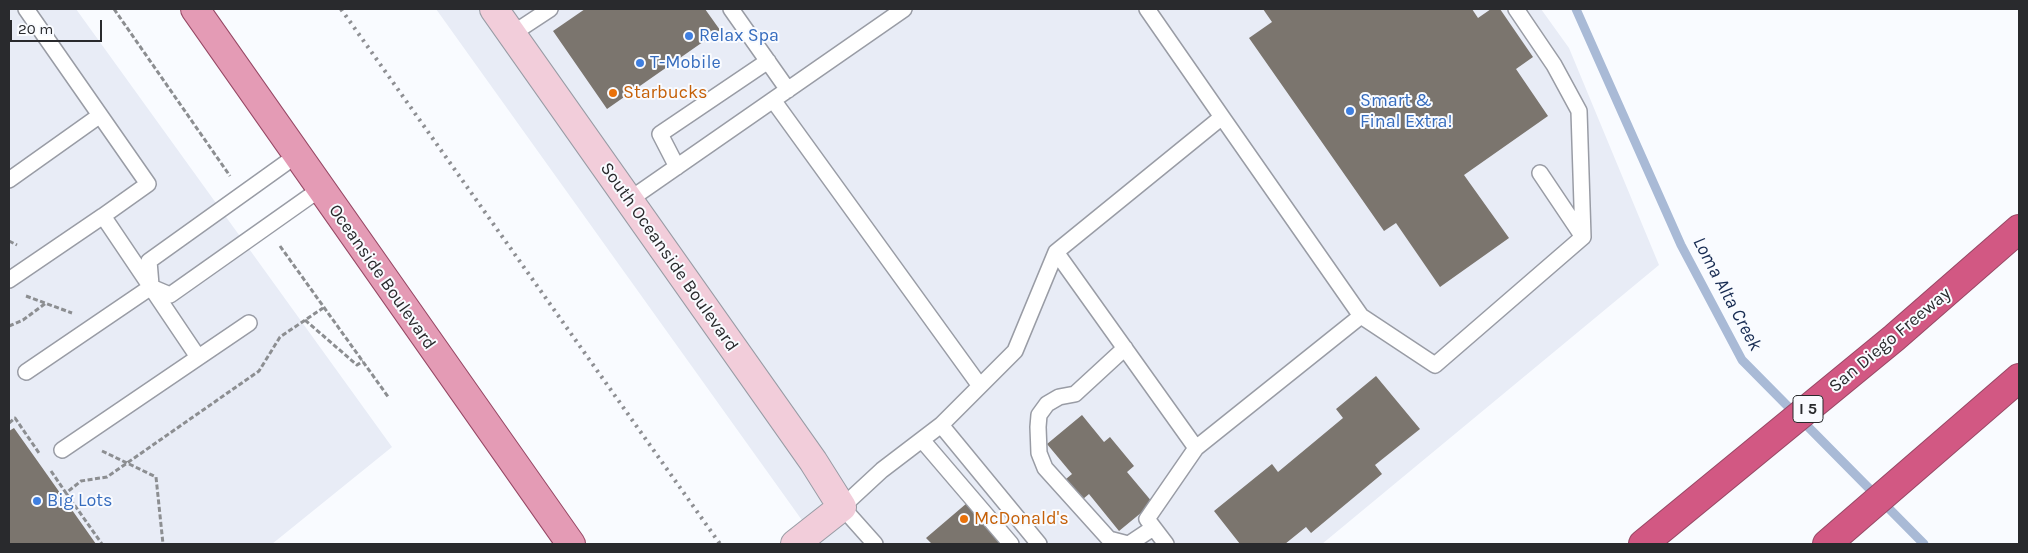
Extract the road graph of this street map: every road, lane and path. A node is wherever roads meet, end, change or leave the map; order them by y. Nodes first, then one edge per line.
1 (26, 9) edge
2 (195, 9) edge
3 (494, 9) edge
4 (550, 9) edge
5 (731, 9) edge
6 (904, 9) edge
7 (1147, 9) edge
8 (1516, 9) edge
9 (512, 34) junction
10 (768, 61) junction
11 (788, 90) junction
12 (773, 100) junction
13 (99, 116) junction
14 (1222, 117) junction
15 (297, 154) junction
16 (677, 167) junction
17 (1540, 173) dead end
18 (9, 180) edge
19 (320, 189) junction
20 (629, 200) junction
21 (102, 216) junction
22 (2019, 229) edge
23 (1583, 237) junction
24 (9, 241) edge
25 (20, 246) dead end
26 (1056, 252) junction
27 (9, 280) edge
28 (152, 287) junction
29 (22, 294) dead end
30 (46, 303) junction
31 (323, 308) dead end
32 (74, 314) dead end
33 (1361, 316) junction
34 (305, 320) junction
35 (249, 322) dead end
36 (9, 326) edge
37 (1125, 348) junction
38 (198, 357) junction
39 (362, 361) dead end
40 (26, 372) dead end
41 (2019, 378) edge
42 (980, 386) junction
43 (9, 423) edge
44 (941, 425) junction
45 (922, 440) junction
46 (1196, 448) junction
47 (62, 450) dead end
48 (100, 450) dead end
49 (40, 455) dead end
50 (127, 463) junction
51 (50, 470) dead end
52 (66, 493) junction
53 (842, 507) junction
54 (1153, 528) junction
55 (102, 544) edge
56 (163, 544) edge
57 (571, 544) edge
58 (795, 544) edge
59 (875, 544) edge
60 (1011, 544) edge
61 (1039, 544) edge
62 (1129, 544) edge
63 (1166, 544) edge
64 (1643, 544) edge
65 (1826, 544) edge

1 - 13 lane
2 - 15 main road, Oceanside Boulevard
3 - 9 street, South Oceanside Boulevard
4 - 9 lane
5 - 10 lane
6 - 11 lane
7 - 14 lane
8 - 23 lane
9 - 20 street, South Oceanside Boulevard
10 - 11 lane
10 - 16 lane
11 - 12 lane
12 - 16 lane
12 - 42 lane
13 - 18 lane
13 - 21 lane
14 - 26 lane
14 - 33 lane
15 - 19 main road, Oceanside Boulevard
15 - 28 lane
16 - 20 lane
17 - 23 lane
19 - 28 lane
19 - 57 main road, Oceanside Boulevard
20 - 53 street, South Oceanside Boulevard
21 - 27 lane
21 - 28 lane
22 - 64 highway, San Diego Freeway / I 5
23 - 33 lane
24 - 25 path
26 - 37 lane
26 - 42 lane
28 - 38 lane
28 - 40 lane
29 - 30 path
30 - 32 path
30 - 36 path
31 - 34 path
33 - 46 lane
34 - 39 path
34 - 50 path
35 - 38 lane
37 - 46 lane
37 - 62 lane
38 - 47 lane
41 - 65 highway
42 - 44 lane
43 - 49 path
44 - 45 lane
44 - 61 lane
45 - 53 lane
45 - 60 lane
46 - 54 lane
48 - 50 path
50 - 52 path
50 - 56 path
51 - 52 path
52 - 55 path
53 - 58 street
53 - 59 lane
54 - 62 lane
54 - 63 lane

